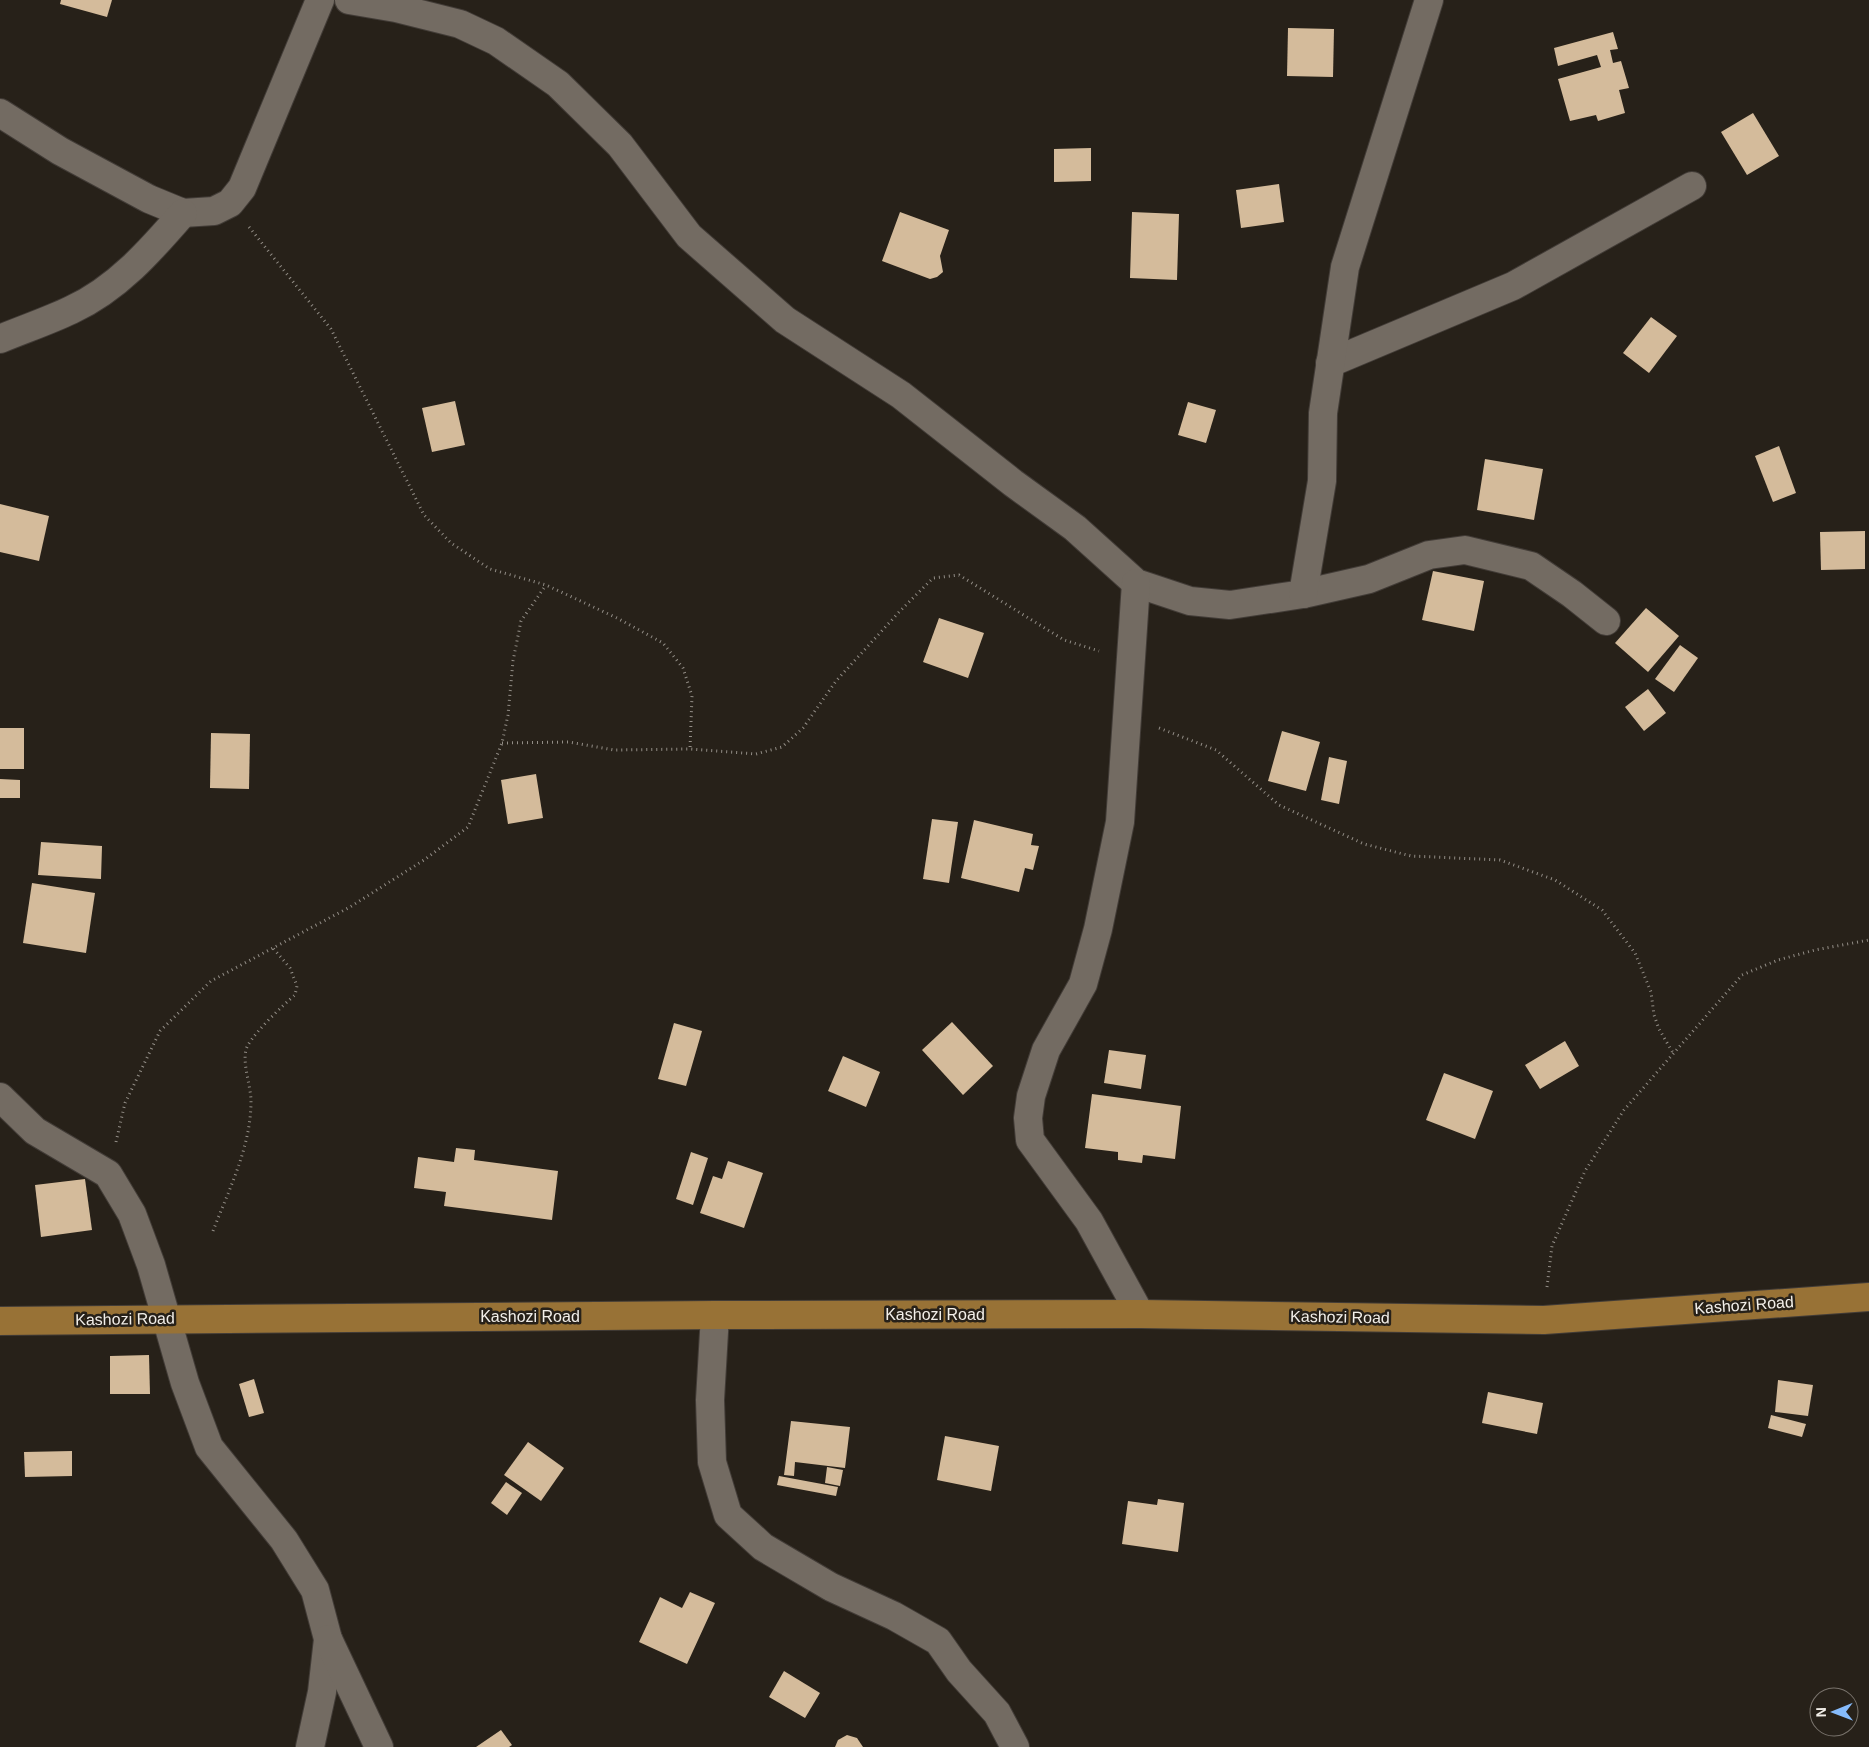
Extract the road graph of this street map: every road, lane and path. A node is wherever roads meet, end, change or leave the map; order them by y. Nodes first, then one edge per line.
1 (320, 0) edge
2 (349, 0) edge
3 (1428, 0) edge
4 (0, 113) edge
5 (1692, 186) dead end
6 (230, 203) junction
7 (183, 213) junction
8 (0, 339) edge
9 (1330, 363) junction
10 (1136, 583) junction
11 (546, 586) junction
12 (1303, 594) junction
13 (1606, 621) dead end
14 (1130, 662) junction
15 (1128, 716) junction
16 (502, 743) junction
17 (690, 749) junction
18 (1869, 940) edge
19 (273, 948) junction
20 (1673, 1053) junction
21 (0, 1098) edge
22 (108, 1174) junction
23 (212, 1231) dead end
24 (1869, 1296) edge
25 (1140, 1314) junction
26 (715, 1315) junction
27 (165, 1319) junction
28 (1544, 1320) junction
29 (0, 1321) edge
30 (328, 1639) junction
31 (310, 1747) edge
32 (379, 1747) edge
33 (1015, 1747) edge

1 - 6 street
2 - 10 street
3 - 9 street
4 - 7 street
5 - 9 street
6 - 7 street
6 - 11 path
7 - 8 street
9 - 12 street
10 - 12 street
10 - 14 street
11 - 16 path
11 - 17 path
12 - 13 street
14 - 15 street
14 - 17 path
15 - 20 path
15 - 25 street
16 - 17 path
16 - 19 path
18 - 20 path
19 - 22 path
19 - 23 path
20 - 28 path
21 - 22 street
22 - 27 street
24 - 28 main road, Kashozi Road
25 - 26 main road, Kashozi Road
25 - 28 main road, Kashozi Road
26 - 27 main road, Kashozi Road
26 - 33 street
27 - 29 main road, Kashozi Road
27 - 30 street
30 - 31 street
30 - 32 street

